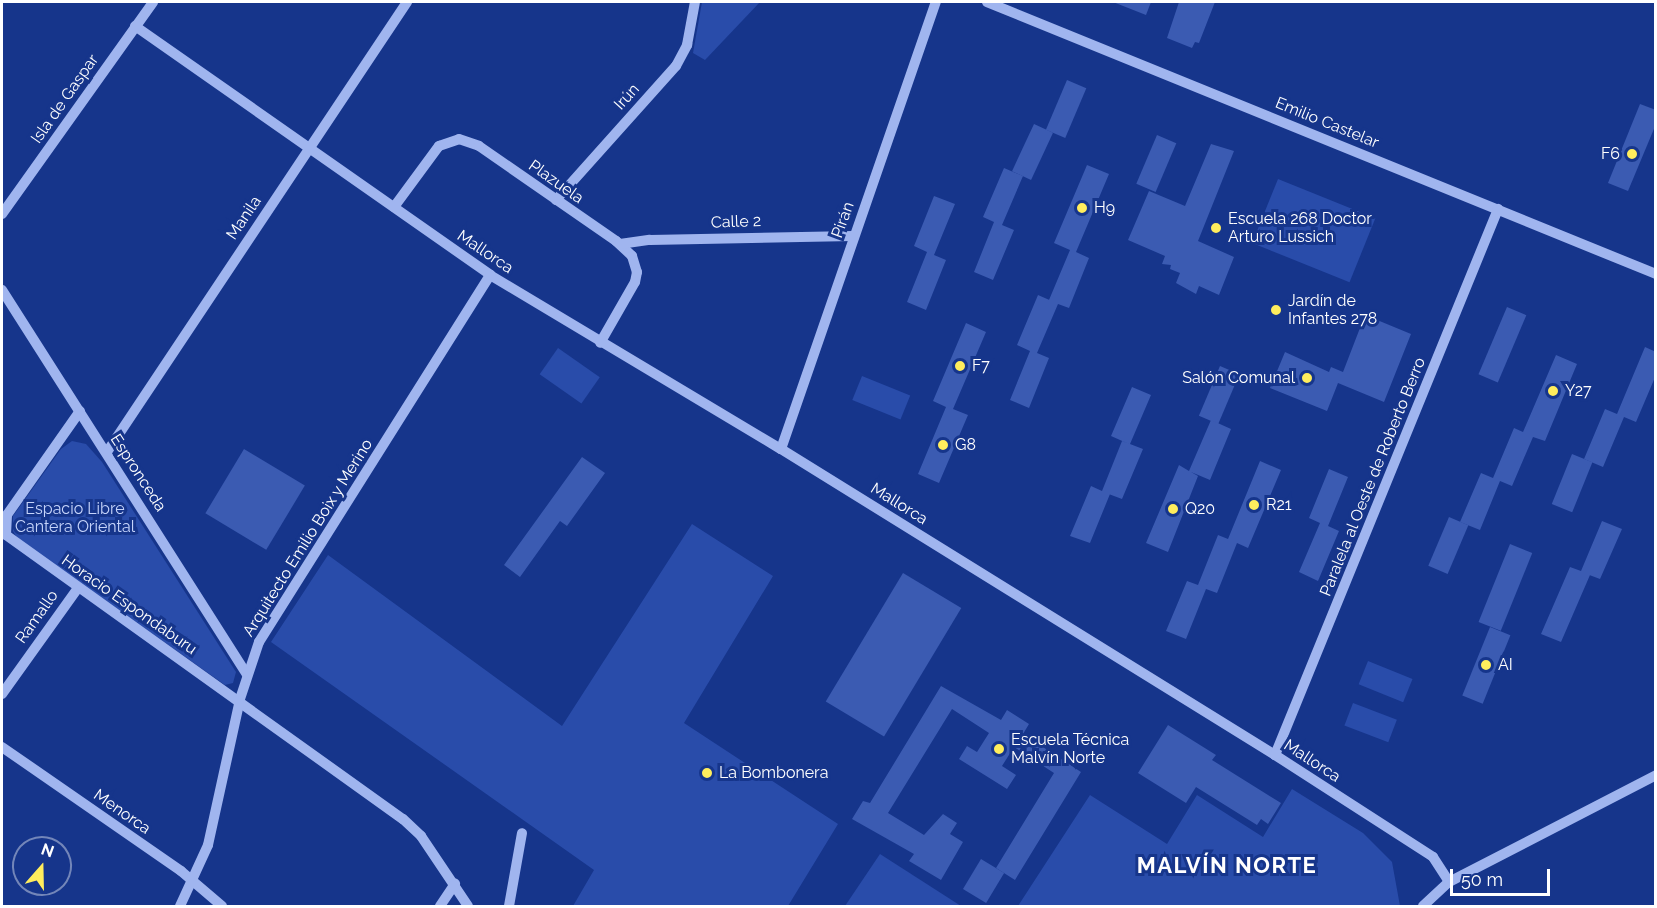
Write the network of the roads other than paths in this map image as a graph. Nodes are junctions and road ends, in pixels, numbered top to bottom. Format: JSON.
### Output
{"nodes":[{"id":1,"x":153,"y":2,"type":"edge"},
{"id":2,"x":407,"y":2,"type":"edge"},
{"id":3,"x":695,"y":2,"type":"edge"},
{"id":4,"x":936,"y":2,"type":"edge"},
{"id":5,"x":987,"y":2,"type":"edge"},
{"id":6,"x":135,"y":26,"type":"junction"},
{"id":7,"x":309,"y":148,"type":"junction"},
{"id":8,"x":556,"y":200,"type":"junction"},
{"id":9,"x":394,"y":207,"type":"junction"},
{"id":10,"x":1498,"y":209,"type":"junction"},
{"id":11,"x":2,"y":214,"type":"edge"},
{"id":12,"x":853,"y":236,"type":"junction"},
{"id":13,"x":620,"y":244,"type":"junction"},
{"id":14,"x":1656,"y":274,"type":"edge"},
{"id":15,"x":490,"y":275,"type":"junction"},
{"id":16,"x":2,"y":290,"type":"edge"},
{"id":17,"x":600,"y":344,"type":"junction"},
{"id":18,"x":80,"y":411,"type":"junction"},
{"id":19,"x":781,"y":449,"type":"junction"},
{"id":20,"x":107,"y":452,"type":"junction"},
{"id":21,"x":78,"y":588,"type":"junction"},
{"id":22,"x":247,"y":674,"type":"junction"},
{"id":23,"x":2,"y":694,"type":"edge"},
{"id":24,"x":240,"y":699,"type":"junction"},
{"id":25,"x":2,"y":747,"type":"edge"},
{"id":26,"x":1275,"y":755,"type":"junction"},
{"id":27,"x":1656,"y":775,"type":"edge"},
{"id":28,"x":522,"y":833,"type":"dead end"},
{"id":29,"x":1449,"y":882,"type":"junction"},
{"id":30,"x":193,"y":883,"type":"junction"},
{"id":31,"x":455,"y":884,"type":"junction"},
{"id":32,"x":180,"y":906,"type":"edge"},
{"id":33,"x":222,"y":906,"type":"edge"},
{"id":34,"x":440,"y":906,"type":"edge"},
{"id":35,"x":468,"y":906,"type":"edge"},
{"id":36,"x":509,"y":906,"type":"edge"},
{"id":37,"x":1423,"y":906,"type":"edge"}],
"edges":[{"from":1,"to":6,"type":"street","name":"Isla de Gaspar"},
{"from":2,"to":7,"type":"street","name":"Manila"},
{"from":3,"to":8,"type":"street","name":"Irún"},
{"from":4,"to":12,"type":"street","name":"Pirán"},
{"from":5,"to":10,"type":"street","name":"Emilio Castelar"},
{"from":6,"to":7,"type":"street","name":"Mallorca"},
{"from":6,"to":11,"type":"street","name":"Isla de Gaspar"},
{"from":7,"to":9,"type":"street","name":"Mallorca"},
{"from":7,"to":20,"type":"street","name":"Manila"},
{"from":8,"to":9,"type":"street","name":"Plazuela"},
{"from":8,"to":13,"type":"street","name":"Plazuela"},
{"from":9,"to":15,"type":"street","name":"Mallorca"},
{"from":10,"to":14,"type":"street","name":"Emilio Castelar"},
{"from":10,"to":26,"type":"street","name":"Paralela al Oeste de Roberto Berro"},
{"from":12,"to":13,"type":"street","name":"Calle 2"},
{"from":12,"to":19,"type":"street","name":"Pirán"},
{"from":13,"to":17,"type":"street","name":"Plazuela"},
{"from":15,"to":17,"type":"street","name":"Mallorca"},
{"from":15,"to":22,"type":"street","name":"Arquitecto Emilio Boix y Merino"},
{"from":16,"to":18,"type":"street","name":"Espronceda"},
{"from":17,"to":19,"type":"street","name":"Mallorca"},
{"from":18,"to":20,"type":"street","name":"Espronceda"},
{"from":18,"to":21,"type":"street","name":"Horacio Espondaburu"},
{"from":19,"to":26,"type":"street","name":"Mallorca"},
{"from":20,"to":22,"type":"street","name":"Espronceda"},
{"from":21,"to":23,"type":"street","name":"Ramallo"},
{"from":21,"to":24,"type":"street","name":"Horacio Espondaburu"},
{"from":22,"to":24,"type":"street","name":"Arquitecto Emilio Boix y Merino"},
{"from":24,"to":30,"type":"street","name":"Arquitecto Emilio Boix y Merino"},
{"from":24,"to":31,"type":"street"},
{"from":25,"to":30,"type":"street","name":"Menorca"},
{"from":26,"to":29,"type":"street","name":"Mallorca"},
{"from":27,"to":29,"type":"street"},
{"from":28,"to":36,"type":"street"},
{"from":29,"to":37,"type":"street"},
{"from":30,"to":32,"type":"street","name":"Arquitecto Emilio Boix y Merino"},
{"from":30,"to":33,"type":"street","name":"Menorca"},
{"from":31,"to":34,"type":"street"},
{"from":31,"to":35,"type":"street"}]}
